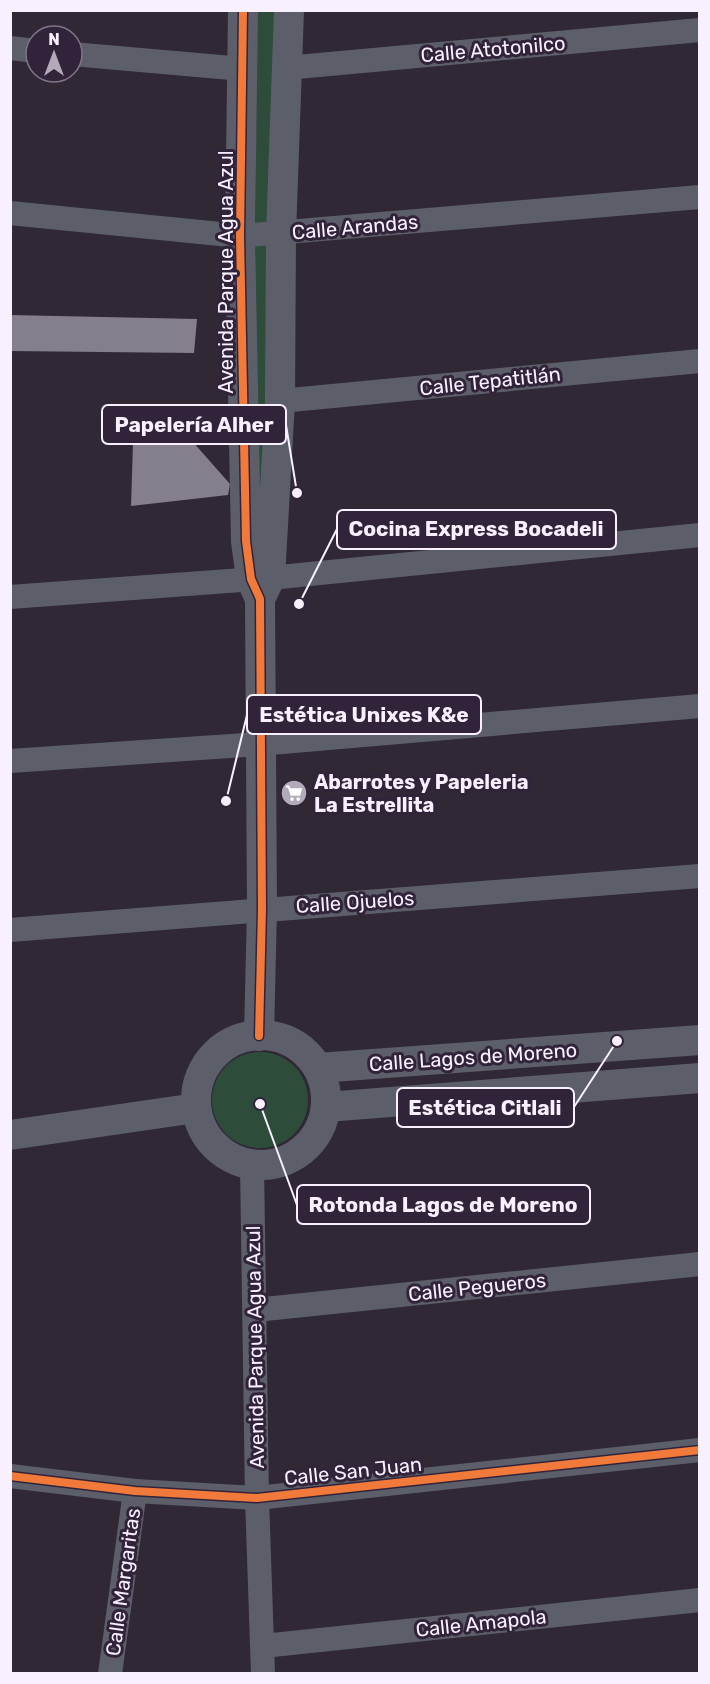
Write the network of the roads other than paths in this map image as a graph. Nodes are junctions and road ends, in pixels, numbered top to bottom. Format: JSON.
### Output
{"nodes":[{"id":1,"x":243,"y":10,"type":"edge"},
{"id":2,"x":289,"y":10,"type":"edge"},
{"id":3,"x":699,"y":30,"type":"edge"},
{"id":4,"x":84,"y":55,"type":"edge"},
{"id":5,"x":286,"y":68,"type":"junction"},
{"id":6,"x":243,"y":69,"type":"junction"},
{"id":7,"x":284,"y":131,"type":"junction"},
{"id":8,"x":242,"y":132,"type":"junction"},
{"id":9,"x":699,"y":197,"type":"edge"},
{"id":10,"x":10,"y":213,"type":"edge"},
{"id":11,"x":281,"y":234,"type":"junction"},
{"id":12,"x":240,"y":236,"type":"junction"},
{"id":13,"x":699,"y":361,"type":"edge"},
{"id":14,"x":280,"y":401,"type":"junction"},
{"id":15,"x":699,"y":535,"type":"edge"},
{"id":16,"x":260,"y":585,"type":"junction"},
{"id":17,"x":10,"y":597,"type":"edge"},
{"id":18,"x":699,"y":706,"type":"edge"},
{"id":19,"x":259,"y":744,"type":"junction"},
{"id":20,"x":10,"y":761,"type":"edge"},
{"id":21,"x":699,"y":876,"type":"edge"},
{"id":22,"x":262,"y":909,"type":"junction"},
{"id":23,"x":10,"y":930,"type":"edge"},
{"id":24,"x":259,"y":1036,"type":"junction"},
{"id":25,"x":699,"y":1040,"type":"edge"},
{"id":26,"x":318,"y":1068,"type":"junction"},
{"id":27,"x":699,"y":1078,"type":"edge"},
{"id":28,"x":326,"y":1107,"type":"junction"},
{"id":29,"x":196,"y":1108,"type":"junction"},
{"id":30,"x":10,"y":1135,"type":"edge"},
{"id":31,"x":252,"y":1165,"type":"junction"},
{"id":32,"x":699,"y":1264,"type":"edge"},
{"id":33,"x":255,"y":1310,"type":"junction"},
{"id":34,"x":699,"y":1450,"type":"edge"},
{"id":35,"x":10,"y":1476,"type":"edge"},
{"id":36,"x":135,"y":1491,"type":"junction"},
{"id":37,"x":256,"y":1498,"type":"junction"},
{"id":38,"x":699,"y":1600,"type":"edge"},
{"id":39,"x":263,"y":1646,"type":"junction"},
{"id":40,"x":110,"y":1674,"type":"edge"},
{"id":41,"x":263,"y":1674,"type":"edge"}],
"edges":[{"from":1,"to":6,"type":"street","name":"Avenida Parque Agua Azul"},
{"from":2,"to":5,"type":"street","name":"Avenida Parque Agua Azul"},
{"from":3,"to":5,"type":"street","name":"Calle Atotonilco"},
{"from":4,"to":6,"type":"street"},
{"from":5,"to":7,"type":"street","name":"Avenida Parque Agua Azul"},
{"from":6,"to":8,"type":"street","name":"Avenida Parque Agua Azul"},
{"from":7,"to":8,"type":"street"},
{"from":7,"to":11,"type":"street","name":"Avenida Parque Agua Azul"},
{"from":8,"to":12,"type":"street","name":"Avenida Parque Agua Azul"},
{"from":9,"to":11,"type":"street","name":"Calle Arandas"},
{"from":10,"to":12,"type":"street","name":"Calle Arandas"},
{"from":11,"to":12,"type":"street","name":"Calle Arandas"},
{"from":11,"to":14,"type":"street","name":"Avenida Parque Agua Azul"},
{"from":12,"to":16,"type":"street","name":"Avenida Parque Agua Azul"},
{"from":13,"to":14,"type":"street","name":"Calle Tepatitlán"},
{"from":14,"to":16,"type":"street","name":"Avenida Parque Agua Azul"},
{"from":15,"to":16,"type":"street"},
{"from":16,"to":17,"type":"street"},
{"from":16,"to":19,"type":"street","name":"Avenida Parque Agua Azul"},
{"from":18,"to":19,"type":"street"},
{"from":19,"to":20,"type":"street"},
{"from":19,"to":22,"type":"street","name":"Avenida Parque Agua Azul"},
{"from":21,"to":22,"type":"street","name":"Calle Ojuelos"},
{"from":22,"to":23,"type":"street","name":"Calle Ojuelos"},
{"from":22,"to":24,"type":"street","name":"Avenida Parque Agua Azul"},
{"from":24,"to":26,"type":"street"},
{"from":24,"to":29,"type":"street"},
{"from":25,"to":26,"type":"street","name":"Calle Lagos de Moreno"},
{"from":26,"to":28,"type":"street"},
{"from":27,"to":28,"type":"street","name":"Calle Lagos de Moreno"},
{"from":28,"to":31,"type":"street"},
{"from":29,"to":30,"type":"street"},
{"from":29,"to":31,"type":"street"},
{"from":31,"to":33,"type":"street","name":"Avenida Parque Agua Azul"},
{"from":32,"to":33,"type":"street","name":"Calle Pegueros"},
{"from":33,"to":37,"type":"street","name":"Avenida Parque Agua Azul"},
{"from":34,"to":37,"type":"street","name":"Calle San Juan"},
{"from":35,"to":36,"type":"street","name":"Calle San Juan"},
{"from":36,"to":37,"type":"street","name":"Calle San Juan"},
{"from":36,"to":40,"type":"street","name":"Calle Margaritas"},
{"from":37,"to":39,"type":"street","name":"Avenida Parque Agua Azul"},
{"from":38,"to":39,"type":"street","name":"Calle Amapola"},
{"from":39,"to":41,"type":"street","name":"Avenida Parque Agua Azul"}]}
